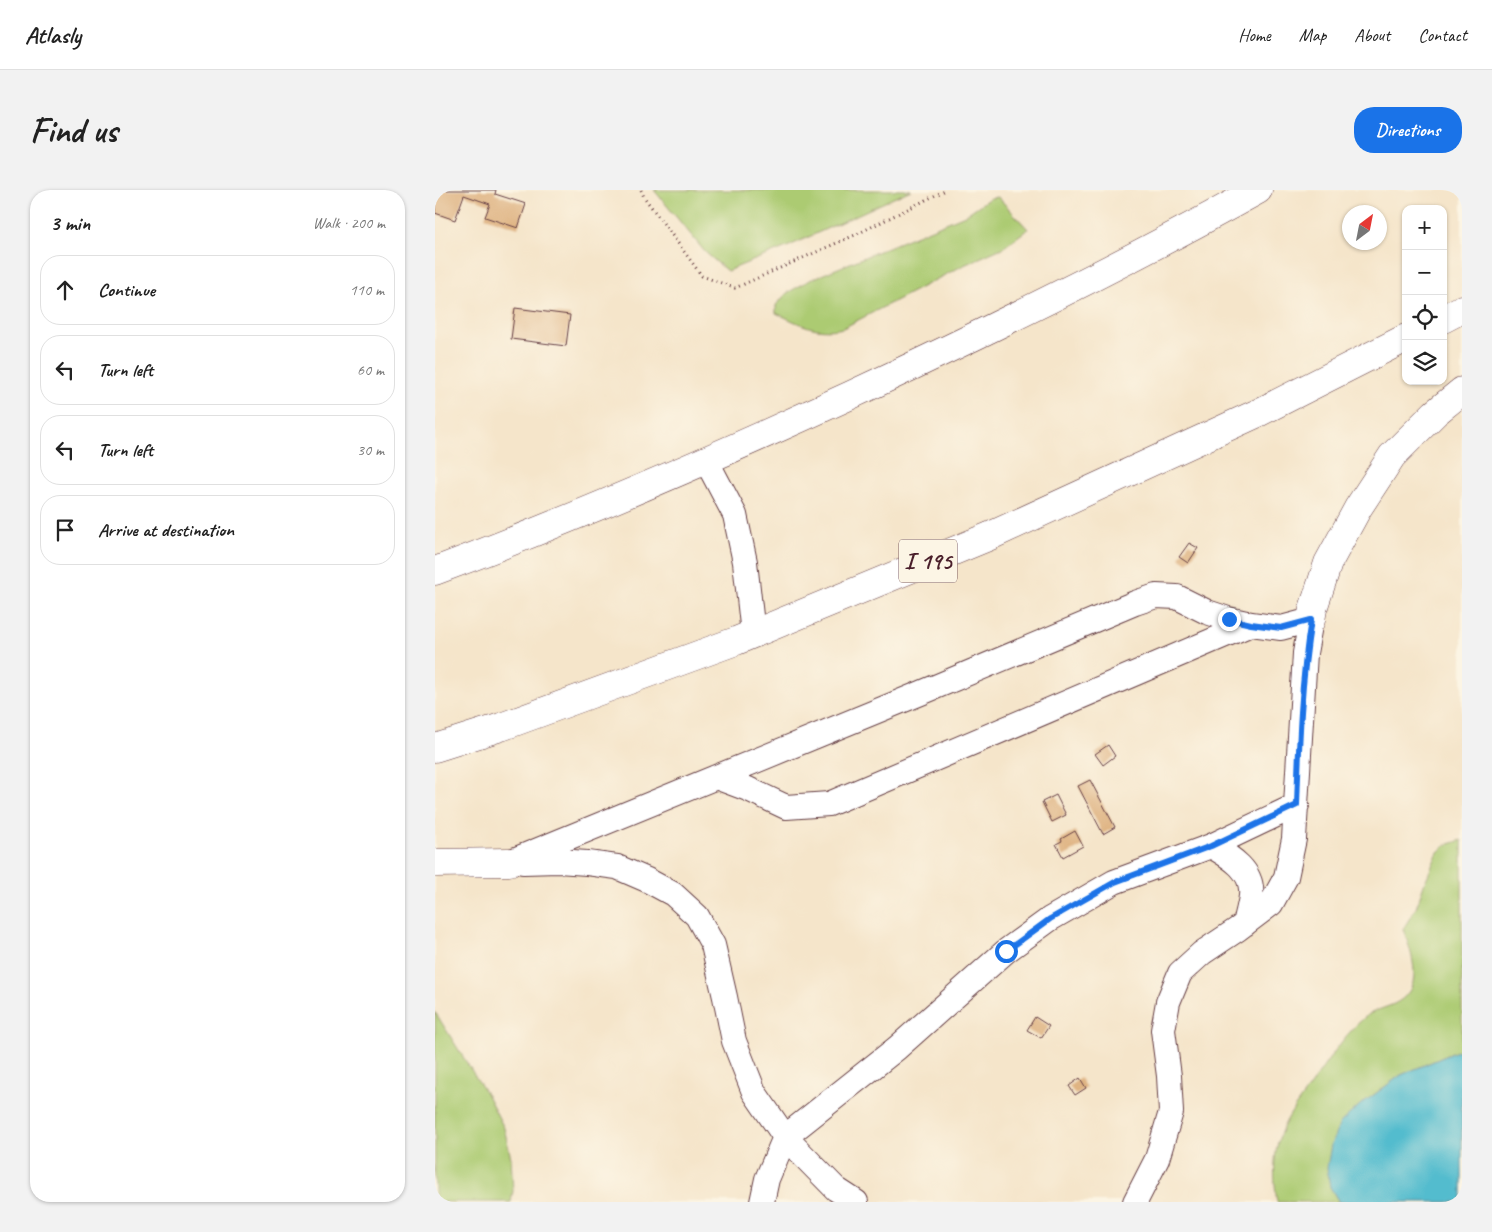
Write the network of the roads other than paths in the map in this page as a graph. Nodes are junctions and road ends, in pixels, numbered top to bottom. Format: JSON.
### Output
{"nodes":[{"id":1,"x":1258,"y":190,"type":"edge"},
{"id":2,"x":1462,"y":309,"type":"edge"},
{"id":3,"x":1447,"y":317,"type":"edge"},
{"id":4,"x":1402,"y":340,"type":"edge"},
{"id":5,"x":1462,"y":391,"type":"edge"},
{"id":6,"x":707,"y":460,"type":"junction"},
{"id":7,"x":435,"y":571,"type":"edge"},
{"id":8,"x":1311,"y":620,"type":"junction"},
{"id":9,"x":1251,"y":624,"type":"junction"},
{"id":10,"x":753,"y":634,"type":"junction"},
{"id":11,"x":435,"y":748,"type":"edge"},
{"id":12,"x":716,"y":777,"type":"junction"},
{"id":13,"x":1297,"y":805,"type":"junction"},
{"id":14,"x":1211,"y":846,"type":"junction"},
{"id":15,"x":509,"y":862,"type":"junction"},
{"id":16,"x":435,"y":863,"type":"edge"},
{"id":17,"x":1245,"y":924,"type":"junction"},
{"id":18,"x":785,"y":1137,"type":"junction"},
{"id":19,"x":762,"y":1202,"type":"edge"},
{"id":20,"x":856,"y":1202,"type":"edge"},
{"id":21,"x":1135,"y":1202,"type":"edge"}],
"edges":[{"from":1,"to":6,"type":"highway"},
{"from":2,"to":3,"type":"highway"},
{"from":4,"to":10,"type":"highway","number":"I 195"},
{"from":5,"to":8,"type":"highway"},
{"from":6,"to":7,"type":"highway"},
{"from":6,"to":10,"type":"lane"},
{"from":8,"to":9,"type":"lane"},
{"from":8,"to":13,"type":"lane"},
{"from":9,"to":12,"type":"lane"},
{"from":9,"to":12,"type":"lane"},
{"from":10,"to":11,"type":"highway","number":"I 195"},
{"from":12,"to":15,"type":"lane"},
{"from":13,"to":14,"type":"lane"},
{"from":13,"to":17,"type":"lane"},
{"from":14,"to":17,"type":"lane"},
{"from":14,"to":18,"type":"lane"},
{"from":15,"to":16,"type":"highway"},
{"from":15,"to":18,"type":"lane"},
{"from":17,"to":21,"type":"lane"},
{"from":18,"to":19,"type":"lane"},
{"from":18,"to":20,"type":"lane"}]}
